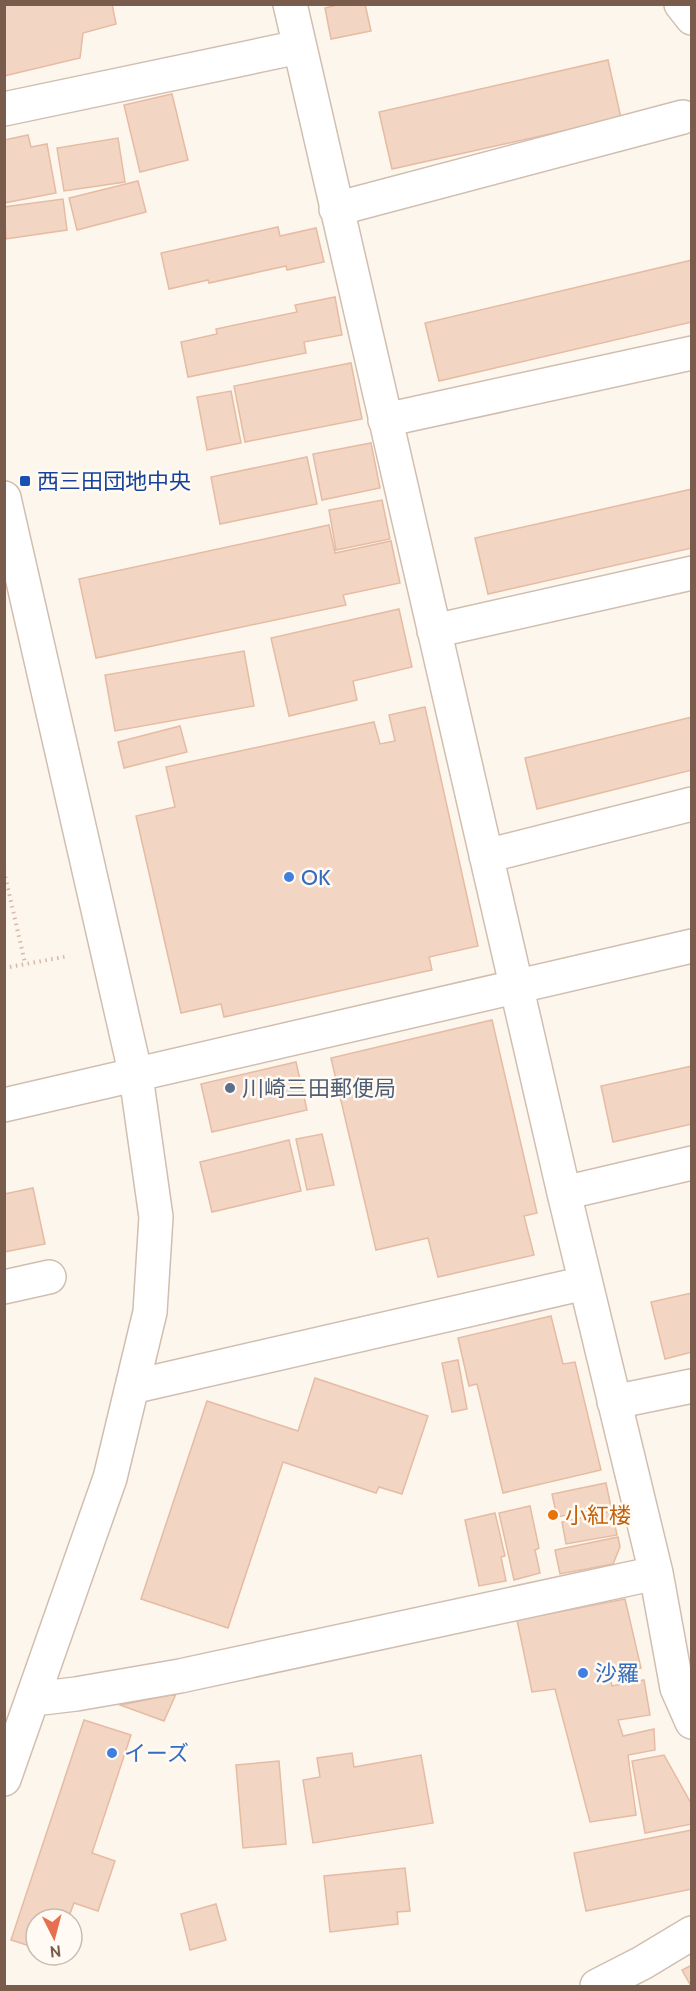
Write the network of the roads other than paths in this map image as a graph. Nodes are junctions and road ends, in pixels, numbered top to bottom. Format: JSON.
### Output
{"nodes":[{"id":1,"x":290,"y":4,"type":"edge"},
{"id":2,"x":681,"y":4,"type":"edge"},
{"id":3,"x":692,"y":18,"type":"edge"},
{"id":4,"x":299,"y":47,"type":"junction"},
{"id":5,"x":4,"y":109,"type":"edge"},
{"id":6,"x":683,"y":117,"type":"dead end"},
{"id":7,"x":336,"y":209,"type":"junction"},
{"id":8,"x":692,"y":353,"type":"edge"},
{"id":9,"x":385,"y":420,"type":"junction"},
{"id":10,"x":4,"y":498,"type":"edge"},
{"id":11,"x":692,"y":573,"type":"edge"},
{"id":12,"x":434,"y":631,"type":"junction"},
{"id":13,"x":692,"y":804,"type":"edge"},
{"id":14,"x":486,"y":856,"type":"junction"},
{"id":15,"x":692,"y":946,"type":"edge"},
{"id":16,"x":516,"y":986,"type":"junction"},
{"id":17,"x":136,"y":1076,"type":"junction"},
{"id":18,"x":4,"y":1105,"type":"edge"},
{"id":19,"x":692,"y":1163,"type":"edge"},
{"id":20,"x":564,"y":1193,"type":"junction"},
{"id":21,"x":50,"y":1277,"type":"dead end"},
{"id":22,"x":585,"y":1283,"type":"junction"},
{"id":23,"x":4,"y":1287,"type":"edge"},
{"id":24,"x":692,"y":1386,"type":"edge"},
{"id":25,"x":132,"y":1387,"type":"junction"},
{"id":26,"x":614,"y":1402,"type":"junction"},
{"id":27,"x":656,"y":1573,"type":"junction"},
{"id":28,"x":678,"y":1618,"type":"edge"},
{"id":29,"x":34,"y":1699,"type":"junction"},
{"id":30,"x":692,"y":1722,"type":"edge"},
{"id":31,"x":4,"y":1779,"type":"edge"},
{"id":32,"x":692,"y":1933,"type":"edge"},
{"id":33,"x":597,"y":1986,"type":"edge"}],
"edges":[{"from":1,"to":4,"type":"street"},
{"from":2,"to":3,"type":"street"},
{"from":4,"to":5,"type":"street"},
{"from":4,"to":7,"type":"street"},
{"from":6,"to":7,"type":"street"},
{"from":7,"to":9,"type":"street"},
{"from":8,"to":9,"type":"street"},
{"from":9,"to":12,"type":"street"},
{"from":10,"to":17,"type":"street"},
{"from":11,"to":12,"type":"street"},
{"from":12,"to":14,"type":"street"},
{"from":13,"to":14,"type":"street"},
{"from":14,"to":16,"type":"street"},
{"from":15,"to":16,"type":"street"},
{"from":16,"to":17,"type":"street"},
{"from":16,"to":20,"type":"street"},
{"from":17,"to":18,"type":"street"},
{"from":17,"to":25,"type":"street"},
{"from":19,"to":20,"type":"street"},
{"from":20,"to":22,"type":"street"},
{"from":21,"to":23,"type":"street"},
{"from":22,"to":25,"type":"street"},
{"from":22,"to":26,"type":"street"},
{"from":24,"to":26,"type":"street"},
{"from":25,"to":29,"type":"street"},
{"from":26,"to":27,"type":"street"},
{"from":27,"to":28,"type":"street"},
{"from":27,"to":29,"type":"street"},
{"from":28,"to":30,"type":"street"},
{"from":29,"to":31,"type":"street"},
{"from":32,"to":33,"type":"street"}]}
